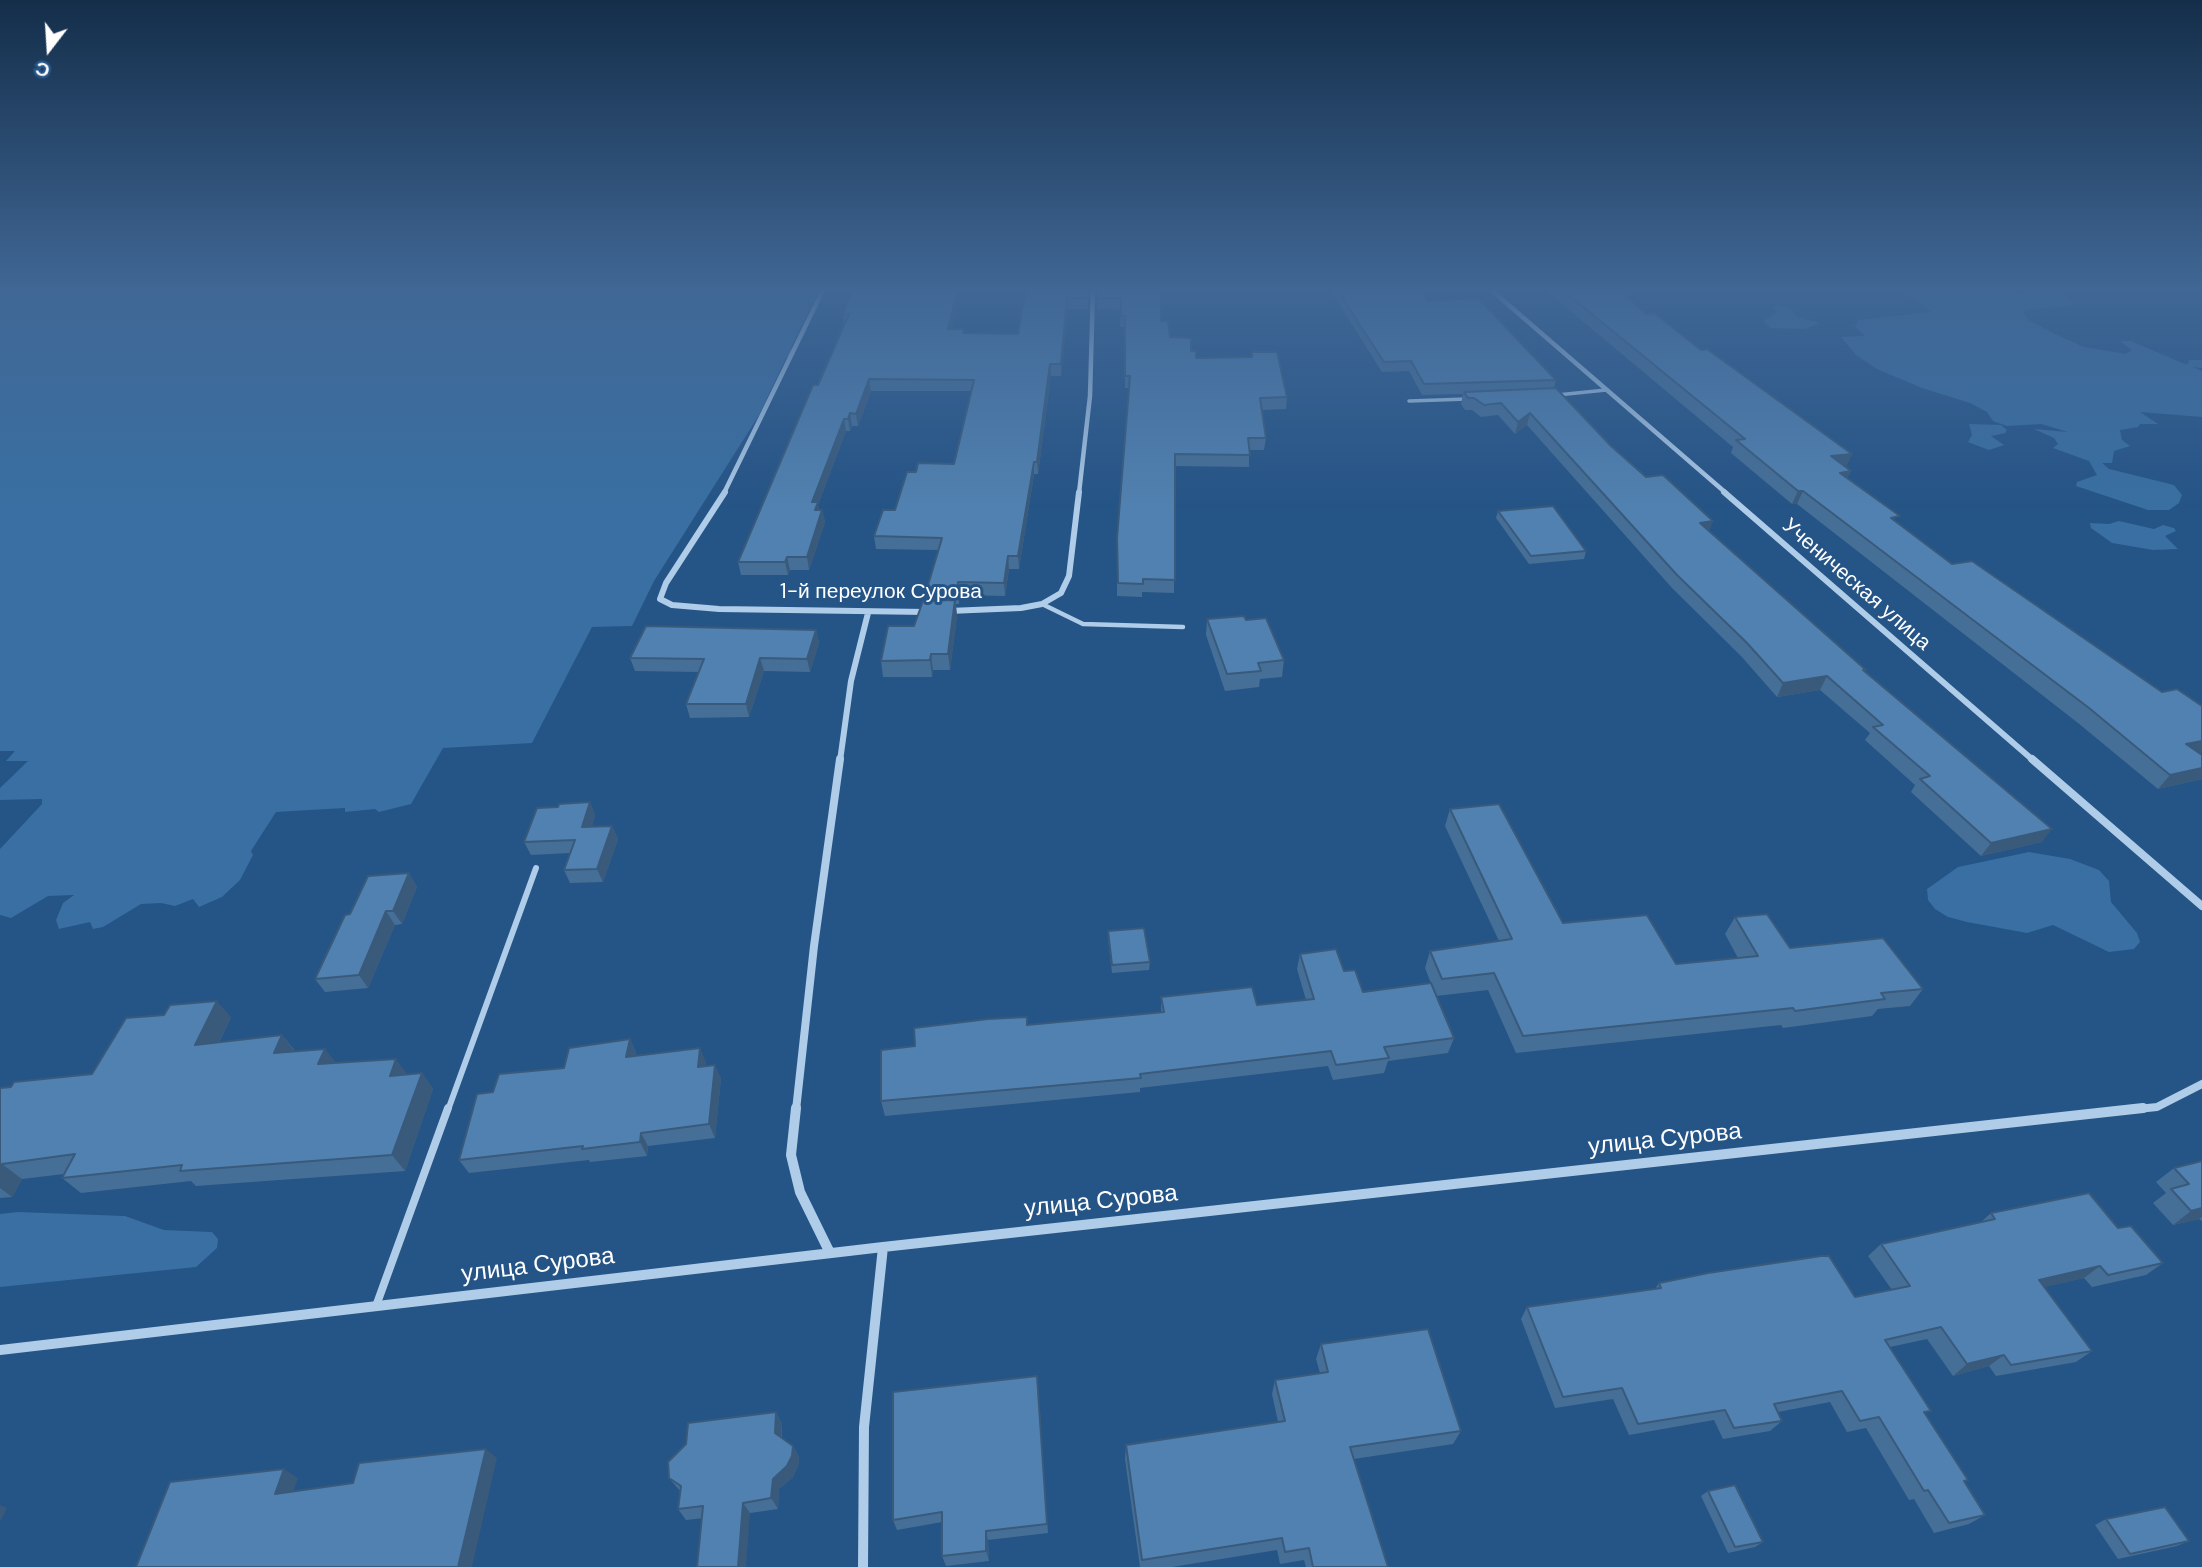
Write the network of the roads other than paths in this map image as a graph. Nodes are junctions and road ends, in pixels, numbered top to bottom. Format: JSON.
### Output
{"nodes":[{"id":1,"x":789,"y":361,"type":"edge"},
{"id":2,"x":1091,"y":361,"type":"edge"},
{"id":3,"x":1573,"y":361,"type":"edge"},
{"id":4,"x":1606,"y":390,"type":"junction"},
{"id":5,"x":1553,"y":395,"type":"edge"},
{"id":6,"x":1474,"y":399,"type":"edge"},
{"id":7,"x":1409,"y":401,"type":"dead end"},
{"id":8,"x":1042,"y":604,"type":"junction"},
{"id":9,"x":943,"y":611,"type":"edge"},
{"id":10,"x":931,"y":612,"type":"edge"},
{"id":11,"x":868,"y":613,"type":"junction"},
{"id":12,"x":1183,"y":627,"type":"dead end"},
{"id":13,"x":536,"y":868,"type":"dead end"},
{"id":14,"x":2202,"y":906,"type":"edge"},
{"id":15,"x":2202,"y":1084,"type":"edge"},
{"id":16,"x":883,"y":1247,"type":"junction"},
{"id":17,"x":830,"y":1253,"type":"junction"},
{"id":18,"x":376,"y":1306,"type":"junction"},
{"id":19,"x":0,"y":1350,"type":"edge"},
{"id":20,"x":863,"y":1567,"type":"edge"}],
"edges":[{"from":1,"to":11,"type":"street","name":"1-й переулок Сурова"},
{"from":2,"to":8,"type":"street"},
{"from":3,"to":4,"type":"street","name":"Ученическая улица"},
{"from":4,"to":5,"type":"lane"},
{"from":4,"to":14,"type":"street","name":"Ученическая улица"},
{"from":6,"to":7,"type":"lane"},
{"from":8,"to":9,"type":"street","name":"1-й переулок Сурова"},
{"from":8,"to":12,"type":"lane"},
{"from":10,"to":11,"type":"street","name":"1-й переулок Сурова"},
{"from":11,"to":17,"type":"street"},
{"from":13,"to":18,"type":"lane"},
{"from":15,"to":16,"type":"street","name":"улица Сурова"},
{"from":16,"to":17,"type":"street","name":"улица Сурова"},
{"from":16,"to":20,"type":"street"},
{"from":17,"to":18,"type":"street","name":"улица Сурова"},
{"from":18,"to":19,"type":"street","name":"улица Сурова"}]}
